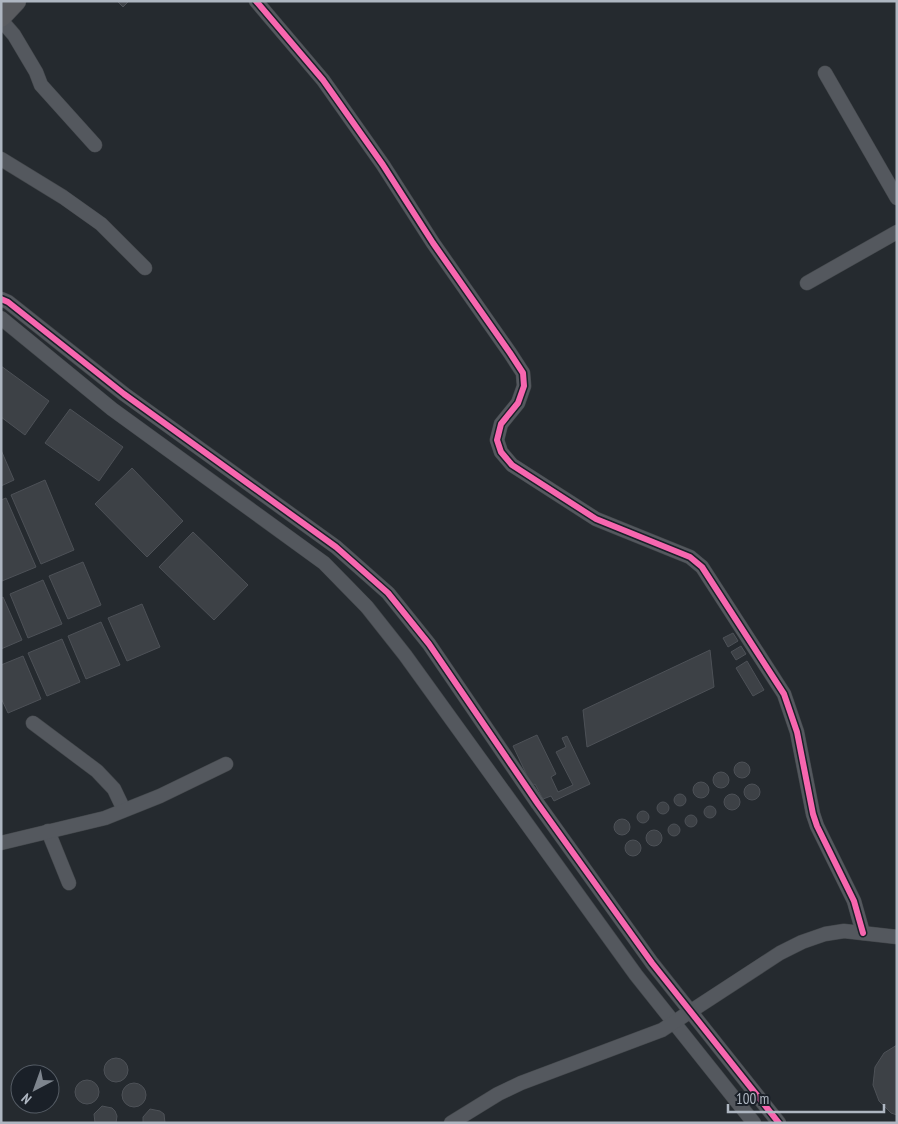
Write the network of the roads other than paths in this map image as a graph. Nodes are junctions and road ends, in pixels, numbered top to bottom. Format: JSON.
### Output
{"nodes":[{"id":1,"x":16,"y":1,"type":"edge"},
{"id":2,"x":256,"y":1,"type":"edge"},
{"id":3,"x":1,"y":19,"type":"edge"},
{"id":4,"x":825,"y":73,"type":"dead end"},
{"id":5,"x":95,"y":145,"type":"dead end"},
{"id":6,"x":1,"y":159,"type":"edge"},
{"id":7,"x":897,"y":198,"type":"edge"},
{"id":8,"x":897,"y":232,"type":"edge"},
{"id":9,"x":145,"y":268,"type":"dead end"},
{"id":10,"x":808,"y":283,"type":"dead end"},
{"id":11,"x":1,"y":299,"type":"edge"},
{"id":12,"x":1,"y":318,"type":"edge"},
{"id":13,"x":33,"y":723,"type":"dead end"},
{"id":14,"x":226,"y":764,"type":"dead end"},
{"id":15,"x":124,"y":810,"type":"junction"},
{"id":16,"x":48,"y":831,"type":"junction"},
{"id":17,"x":1,"y":843,"type":"edge"},
{"id":18,"x":69,"y":883,"type":"dead end"},
{"id":19,"x":863,"y":933,"type":"junction"},
{"id":20,"x":897,"y":936,"type":"edge"},
{"id":21,"x":690,"y":1013,"type":"junction"},
{"id":22,"x":674,"y":1023,"type":"junction"},
{"id":23,"x":451,"y":1123,"type":"edge"},
{"id":24,"x":754,"y":1123,"type":"edge"},
{"id":25,"x":779,"y":1123,"type":"edge"}],
"edges":[{"from":1,"to":3,"type":"highway"},
{"from":2,"to":19,"type":"street"},
{"from":3,"to":5,"type":"street"},
{"from":4,"to":7,"type":"street"},
{"from":6,"to":9,"type":"street"},
{"from":8,"to":10,"type":"street"},
{"from":11,"to":21,"type":"street"},
{"from":12,"to":22,"type":"street"},
{"from":13,"to":15,"type":"street"},
{"from":14,"to":15,"type":"street"},
{"from":15,"to":16,"type":"street"},
{"from":16,"to":17,"type":"street"},
{"from":16,"to":18,"type":"street"},
{"from":19,"to":20,"type":"street"},
{"from":19,"to":21,"type":"street"},
{"from":21,"to":22,"type":"street"},
{"from":21,"to":25,"type":"street"},
{"from":22,"to":23,"type":"street"},
{"from":22,"to":24,"type":"street"}]}
